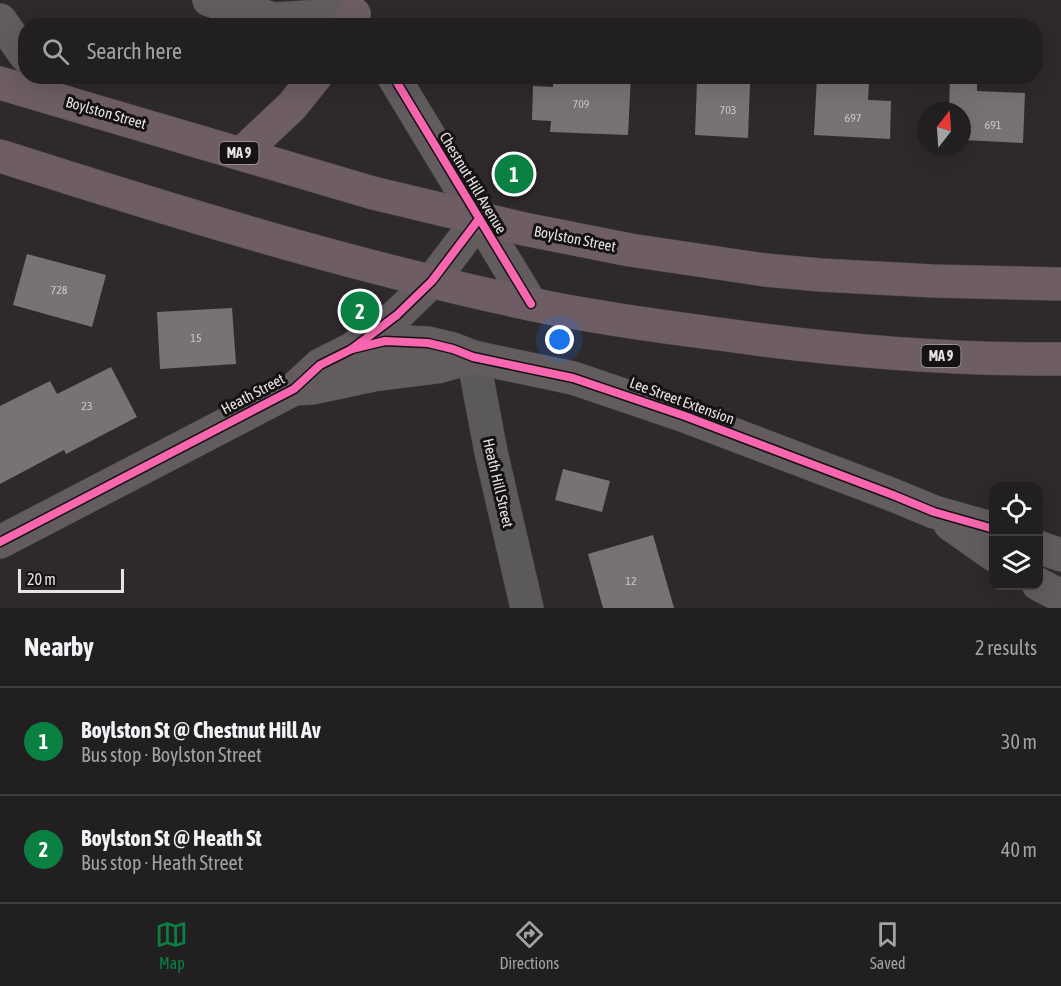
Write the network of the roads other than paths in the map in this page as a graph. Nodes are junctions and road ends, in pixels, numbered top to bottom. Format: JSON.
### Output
{"nodes":[{"id":1,"x":210,"y":0,"type":"edge"},
{"id":2,"x":352,"y":16,"type":"edge"},
{"id":3,"x":271,"y":18,"type":"edge"},
{"id":4,"x":300,"y":18,"type":"edge"},
{"id":5,"x":0,"y":20,"type":"edge"},
{"id":6,"x":18,"y":45,"type":"edge"},
{"id":7,"x":0,"y":82,"type":"edge"},
{"id":8,"x":18,"y":84,"type":"edge"},
{"id":9,"x":19,"y":84,"type":"edge"},
{"id":10,"x":310,"y":84,"type":"edge"},
{"id":11,"x":398,"y":84,"type":"edge"},
{"id":12,"x":47,"y":87,"type":"edge"},
{"id":13,"x":242,"y":153,"type":"junction"},
{"id":14,"x":0,"y":156,"type":"edge"},
{"id":15,"x":479,"y":219,"type":"junction"},
{"id":16,"x":432,"y":281,"type":"junction"},
{"id":17,"x":1061,"y":284,"type":"edge"},
{"id":18,"x":531,"y":304,"type":"junction"},
{"id":19,"x":352,"y":349,"type":"junction"},
{"id":20,"x":473,"y":357,"type":"junction"},
{"id":21,"x":1061,"y":359,"type":"edge"},
{"id":22,"x":294,"y":389,"type":"junction"},
{"id":23,"x":934,"y":513,"type":"junction"},
{"id":24,"x":989,"y":528,"type":"edge"},
{"id":25,"x":0,"y":542,"type":"edge"},
{"id":26,"x":1043,"y":549,"type":"edge"},
{"id":27,"x":989,"y":552,"type":"edge"},
{"id":28,"x":1061,"y":555,"type":"edge"},
{"id":29,"x":1043,"y":587,"type":"edge"},
{"id":30,"x":1061,"y":596,"type":"edge"},
{"id":31,"x":527,"y":608,"type":"edge"}],
"edges":[{"from":1,"to":3,"type":"street"},
{"from":2,"to":4,"type":"street"},
{"from":5,"to":6,"type":"street"},
{"from":7,"to":8,"type":"highway","name":"Boylston Street","number":"MA 9"},
{"from":9,"to":12,"type":"highway","name":"Boylston Street","number":"MA 9"},
{"from":10,"to":13,"type":"highway"},
{"from":11,"to":15,"type":"street","name":"Chestnut Hill Avenue"},
{"from":12,"to":13,"type":"highway","name":"Boylston Street","number":"MA 9"},
{"from":13,"to":15,"type":"highway","name":"Boylston Street","number":"MA 9"},
{"from":14,"to":16,"type":"highway","number":"MA 9"},
{"from":15,"to":16,"type":"street","name":"Heath Street"},
{"from":15,"to":17,"type":"highway","name":"Boylston Street","number":"MA 9"},
{"from":15,"to":18,"type":"street","name":"Chestnut Hill Avenue"},
{"from":16,"to":18,"type":"highway","number":"MA 9"},
{"from":16,"to":19,"type":"street","name":"Heath Street"},
{"from":18,"to":21,"type":"highway","number":"MA 9"},
{"from":19,"to":20,"type":"street","name":"Lee Street Extension"},
{"from":19,"to":22,"type":"street","name":"Heath Street"},
{"from":20,"to":22,"type":"street","name":"Lee Street Extension"},
{"from":20,"to":23,"type":"street","name":"Lee Street Extension"},
{"from":20,"to":31,"type":"street","name":"Heath Hill Street"},
{"from":22,"to":25,"type":"street","name":"Heath Street"},
{"from":23,"to":24,"type":"street","name":"Lee Street Extension"},
{"from":23,"to":27,"type":"street","name":"Lee Street Extension"},
{"from":26,"to":28,"type":"street"},
{"from":29,"to":30,"type":"street"}]}
